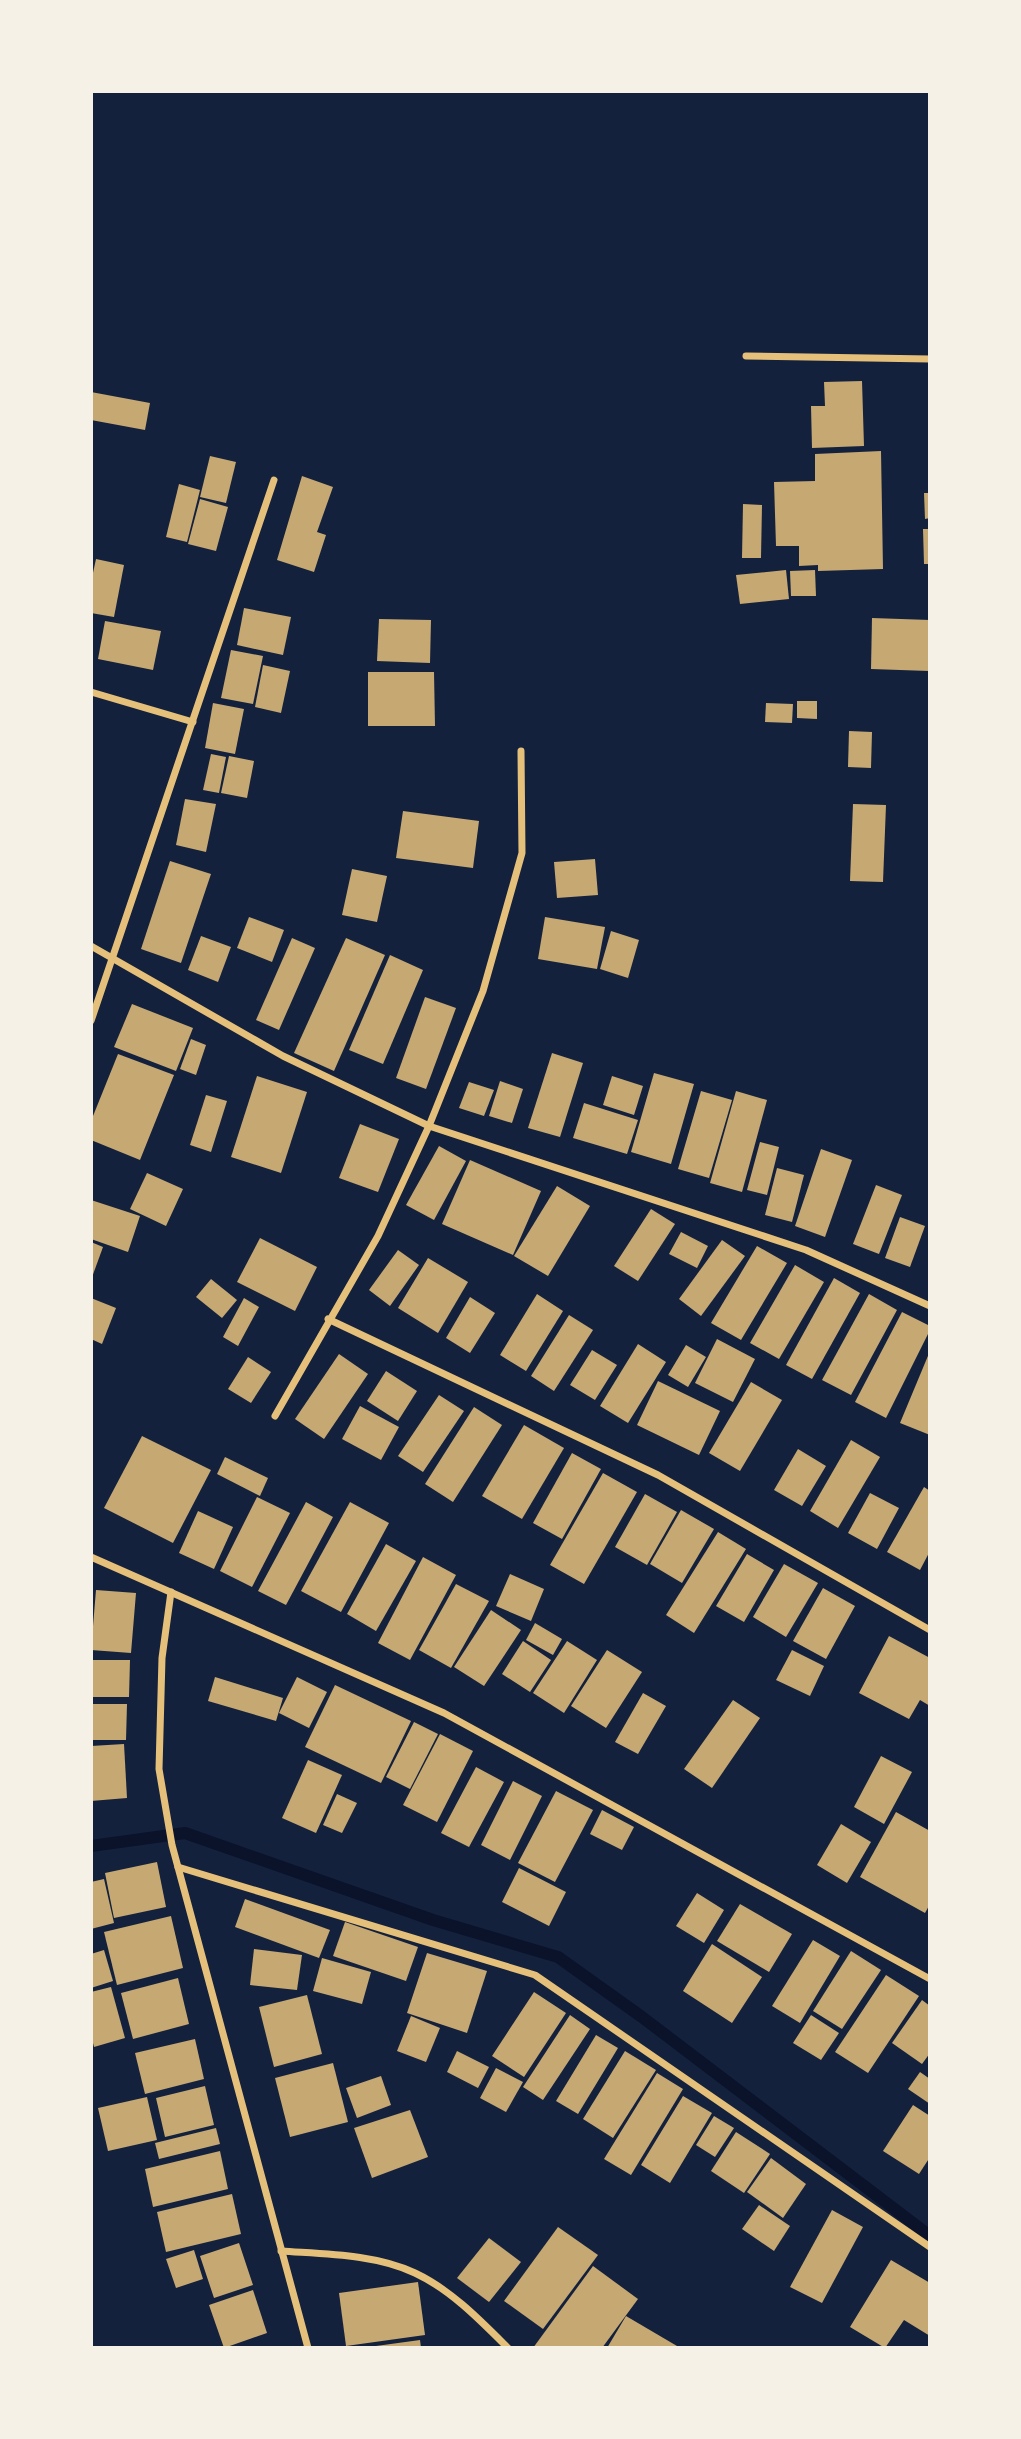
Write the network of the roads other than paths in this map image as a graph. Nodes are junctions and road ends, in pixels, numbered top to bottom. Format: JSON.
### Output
{"nodes":[{"id":1,"x":747,"y":356,"type":"dead end"},
{"id":2,"x":930,"y":359,"type":"edge"},
{"id":3,"x":274,"y":480,"type":"dead end"},
{"id":4,"x":91,"y":692,"type":"edge"},
{"id":5,"x":193,"y":722,"type":"junction"},
{"id":6,"x":521,"y":751,"type":"dead end"},
{"id":7,"x":91,"y":946,"type":"edge"},
{"id":8,"x":112,"y":958,"type":"junction"},
{"id":9,"x":91,"y":1021,"type":"edge"},
{"id":10,"x":429,"y":1126,"type":"junction"},
{"id":11,"x":930,"y":1306,"type":"edge"},
{"id":12,"x":328,"y":1319,"type":"junction"},
{"id":13,"x":275,"y":1416,"type":"dead end"},
{"id":14,"x":91,"y":1557,"type":"edge"},
{"id":15,"x":171,"y":1592,"type":"junction"},
{"id":16,"x":930,"y":1630,"type":"edge"},
{"id":17,"x":178,"y":1867,"type":"junction"},
{"id":18,"x":930,"y":1979,"type":"edge"},
{"id":19,"x":930,"y":2247,"type":"edge"},
{"id":20,"x":281,"y":2251,"type":"junction"},
{"id":21,"x":308,"y":2348,"type":"edge"},
{"id":22,"x":508,"y":2348,"type":"edge"}],
"edges":[{"from":1,"to":2,"type":"street"},
{"from":3,"to":5,"type":"street"},
{"from":4,"to":5,"type":"street"},
{"from":5,"to":8,"type":"street"},
{"from":6,"to":10,"type":"street"},
{"from":7,"to":8,"type":"street"},
{"from":8,"to":9,"type":"street"},
{"from":8,"to":10,"type":"street"},
{"from":10,"to":11,"type":"street"},
{"from":10,"to":12,"type":"street"},
{"from":12,"to":13,"type":"street"},
{"from":12,"to":16,"type":"street"},
{"from":14,"to":15,"type":"street"},
{"from":15,"to":17,"type":"street"},
{"from":15,"to":18,"type":"street"},
{"from":17,"to":19,"type":"street"},
{"from":17,"to":20,"type":"street"},
{"from":20,"to":21,"type":"street"},
{"from":20,"to":22,"type":"street"}]}
